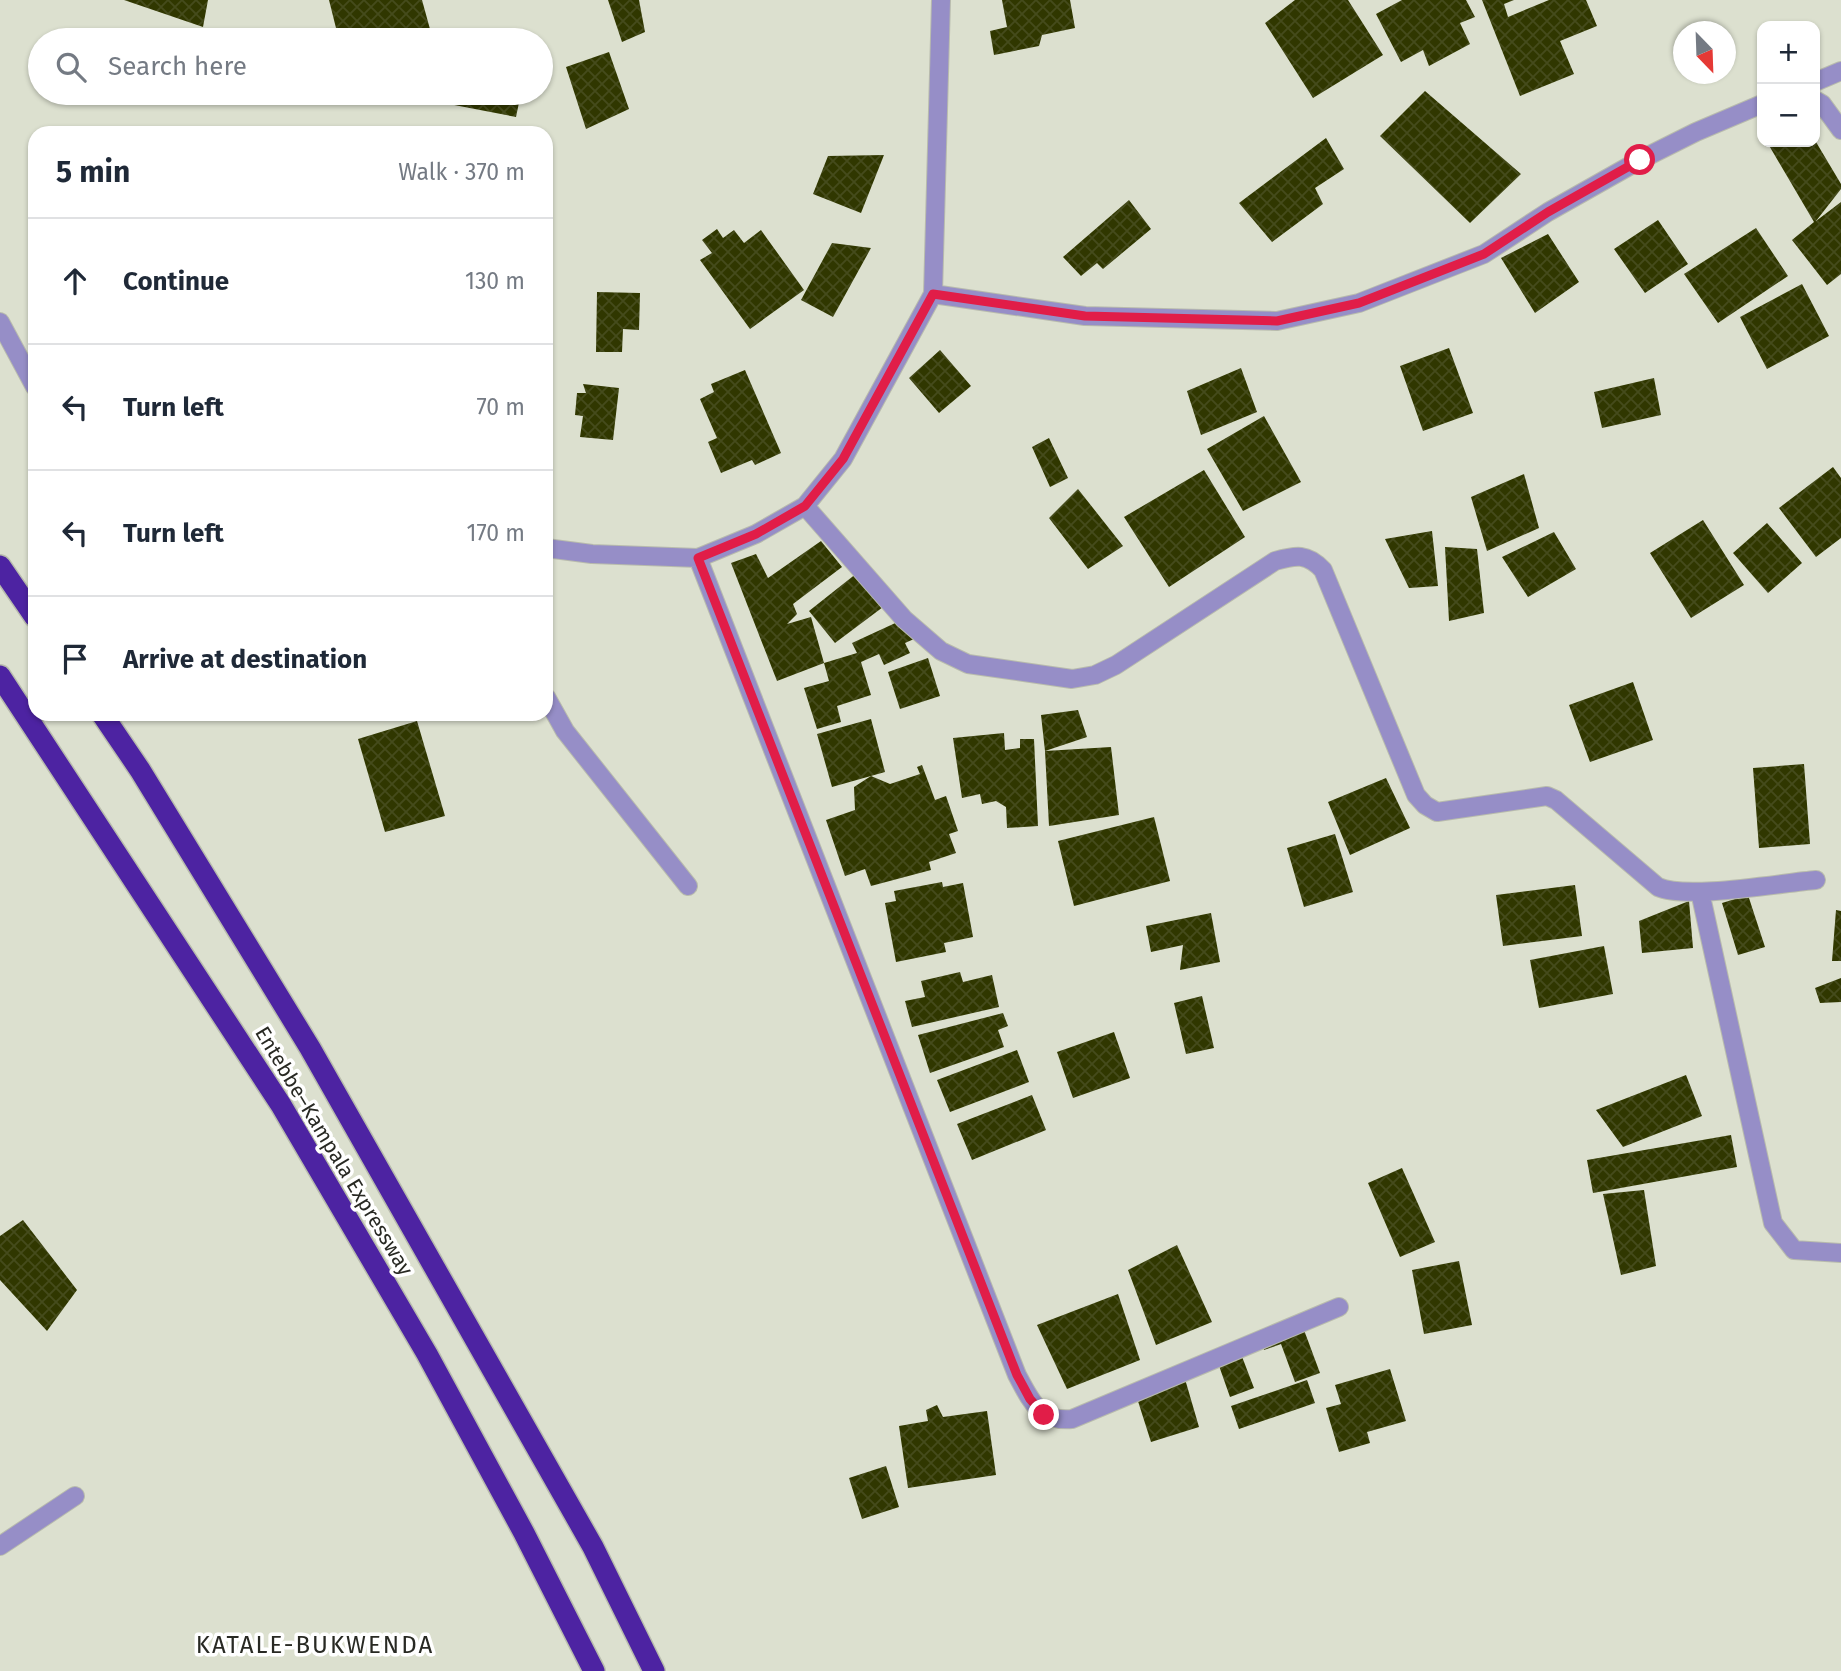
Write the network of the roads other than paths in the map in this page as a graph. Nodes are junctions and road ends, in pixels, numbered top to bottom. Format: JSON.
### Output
{"nodes":[{"id":1,"x":941,"y":0,"type":"edge"},
{"id":2,"x":1841,"y":71,"type":"edge"},
{"id":3,"x":1820,"y":80,"type":"edge"},
{"id":4,"x":1820,"y":103,"type":"edge"},
{"id":5,"x":1757,"y":106,"type":"edge"},
{"id":6,"x":1841,"y":130,"type":"edge"},
{"id":7,"x":933,"y":294,"type":"junction"},
{"id":8,"x":0,"y":322,"type":"edge"},
{"id":9,"x":28,"y":374,"type":"edge"},
{"id":10,"x":805,"y":506,"type":"junction"},
{"id":11,"x":553,"y":549,"type":"edge"},
{"id":12,"x":698,"y":558,"type":"junction"},
{"id":13,"x":0,"y":566,"type":"edge"},
{"id":14,"x":28,"y":607,"type":"edge"},
{"id":15,"x":0,"y":676,"type":"edge"},
{"id":16,"x":553,"y":710,"type":"edge"},
{"id":17,"x":28,"y":719,"type":"edge"},
{"id":18,"x":29,"y":721,"type":"edge"},
{"id":19,"x":107,"y":721,"type":"edge"},
{"id":20,"x":1816,"y":880,"type":"dead end"},
{"id":21,"x":688,"y":886,"type":"dead end"},
{"id":22,"x":1700,"y":892,"type":"junction"},
{"id":23,"x":1841,"y":1253,"type":"edge"},
{"id":24,"x":1339,"y":1307,"type":"dead end"},
{"id":25,"x":75,"y":1496,"type":"dead end"},
{"id":26,"x":0,"y":1546,"type":"edge"},
{"id":27,"x":594,"y":1671,"type":"edge"},
{"id":28,"x":654,"y":1671,"type":"edge"}],
"edges":[{"from":1,"to":7,"type":"street"},
{"from":2,"to":3,"type":"street"},
{"from":4,"to":6,"type":"street"},
{"from":5,"to":7,"type":"street"},
{"from":7,"to":10,"type":"street"},
{"from":8,"to":9,"type":"street"},
{"from":10,"to":12,"type":"street"},
{"from":10,"to":22,"type":"street"},
{"from":11,"to":12,"type":"street"},
{"from":12,"to":24,"type":"street"},
{"from":13,"to":14,"type":"highway"},
{"from":15,"to":17,"type":"highway","name":"Entebbe–Kampala Expressway"},
{"from":16,"to":21,"type":"street"},
{"from":18,"to":27,"type":"highway","name":"Entebbe–Kampala Expressway"},
{"from":19,"to":28,"type":"highway","name":"Entebbe–Kampala Expressway"},
{"from":20,"to":22,"type":"street"},
{"from":22,"to":23,"type":"street"},
{"from":25,"to":26,"type":"street"}]}
